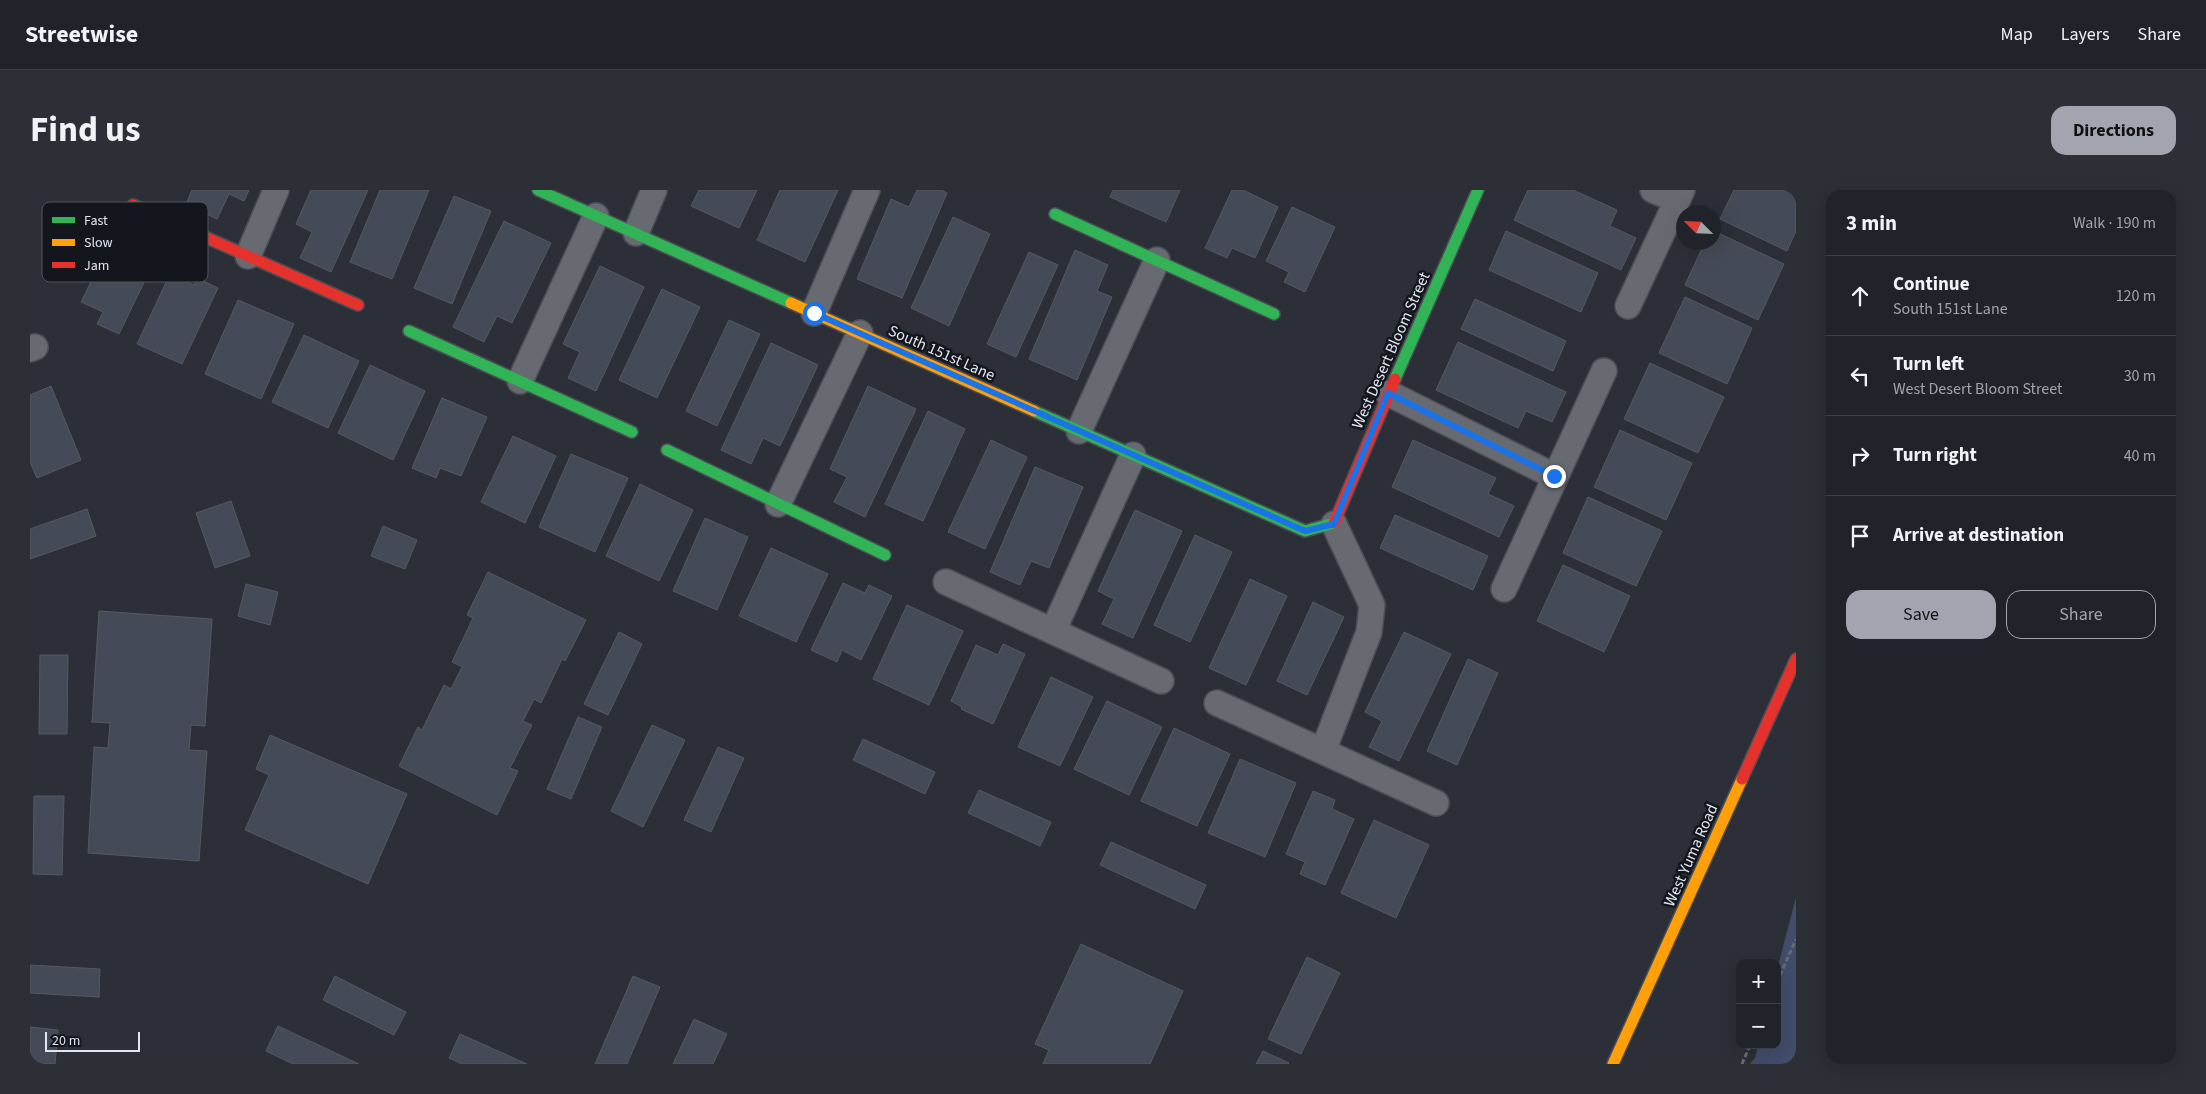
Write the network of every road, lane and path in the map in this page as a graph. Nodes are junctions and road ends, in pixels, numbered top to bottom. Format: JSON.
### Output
{"nodes":[{"id":1,"x":276,"y":190,"type":"edge"},
{"id":2,"x":538,"y":190,"type":"edge"},
{"id":3,"x":654,"y":190,"type":"edge"},
{"id":4,"x":867,"y":190,"type":"edge"},
{"id":5,"x":1478,"y":190,"type":"edge"},
{"id":6,"x":1653,"y":190,"type":"edge"},
{"id":7,"x":1680,"y":195,"type":"edge"},
{"id":8,"x":1055,"y":214,"type":"dead end"},
{"id":9,"x":596,"y":216,"type":"junction"},
{"id":10,"x":636,"y":234,"type":"junction"},
{"id":11,"x":208,"y":238,"type":"edge"},
{"id":12,"x":248,"y":256,"type":"junction"},
{"id":13,"x":1158,"y":260,"type":"junction"},
{"id":14,"x":358,"y":306,"type":"dead end"},
{"id":15,"x":1628,"y":306,"type":"dead end"},
{"id":16,"x":814,"y":313,"type":"junction"},
{"id":17,"x":1274,"y":314,"type":"dead end"},
{"id":18,"x":409,"y":331,"type":"dead end"},
{"id":19,"x":860,"y":333,"type":"junction"},
{"id":20,"x":1604,"y":371,"type":"dead end"},
{"id":21,"x":520,"y":381,"type":"junction"},
{"id":22,"x":1388,"y":393,"type":"junction"},
{"id":23,"x":1079,"y":431,"type":"junction"},
{"id":24,"x":632,"y":432,"type":"dead end"},
{"id":25,"x":667,"y":450,"type":"dead end"},
{"id":26,"x":1133,"y":455,"type":"junction"},
{"id":27,"x":1554,"y":476,"type":"junction"},
{"id":28,"x":778,"y":504,"type":"junction"},
{"id":29,"x":1334,"y":524,"type":"junction"},
{"id":30,"x":885,"y":554,"type":"dead end"},
{"id":31,"x":946,"y":582,"type":"dead end"},
{"id":32,"x":1504,"y":589,"type":"dead end"},
{"id":33,"x":1053,"y":632,"type":"junction"},
{"id":34,"x":1796,"y":659,"type":"edge"},
{"id":35,"x":1161,"y":681,"type":"dead end"},
{"id":36,"x":1217,"y":703,"type":"dead end"},
{"id":37,"x":1323,"y":751,"type":"junction"},
{"id":38,"x":1436,"y":803,"type":"dead end"},
{"id":39,"x":1796,"y":939,"type":"edge"},
{"id":40,"x":1781,"y":973,"type":"edge"},
{"id":41,"x":1748,"y":1049,"type":"edge"},
{"id":42,"x":1613,"y":1064,"type":"edge"},
{"id":43,"x":1742,"y":1064,"type":"edge"}],
"edges":[{"from":1,"to":12,"type":"street"},
{"from":2,"to":9,"type":"street","name":"South 151st Lane"},
{"from":3,"to":10,"type":"street"},
{"from":4,"to":16,"type":"street"},
{"from":5,"to":22,"type":"street","name":"West Desert Bloom Street"},
{"from":6,"to":7,"type":"street"},
{"from":7,"to":15,"type":"street"},
{"from":8,"to":13,"type":"street"},
{"from":9,"to":10,"type":"street","name":"South 151st Lane"},
{"from":9,"to":21,"type":"street"},
{"from":10,"to":16,"type":"street","name":"South 151st Lane"},
{"from":11,"to":12,"type":"street"},
{"from":12,"to":14,"type":"street"},
{"from":13,"to":17,"type":"street"},
{"from":13,"to":23,"type":"street"},
{"from":16,"to":19,"type":"street","name":"South 151st Lane"},
{"from":18,"to":21,"type":"street"},
{"from":19,"to":23,"type":"street","name":"South 151st Lane"},
{"from":19,"to":28,"type":"street"},
{"from":20,"to":27,"type":"street"},
{"from":21,"to":24,"type":"street"},
{"from":22,"to":27,"type":"street"},
{"from":22,"to":29,"type":"street","name":"West Desert Bloom Street"},
{"from":23,"to":26,"type":"street","name":"South 151st Lane"},
{"from":25,"to":28,"type":"street"},
{"from":26,"to":29,"type":"street","name":"South 151st Lane"},
{"from":26,"to":33,"type":"street"},
{"from":27,"to":32,"type":"street"},
{"from":28,"to":30,"type":"street"},
{"from":29,"to":37,"type":"street"},
{"from":31,"to":33,"type":"street"},
{"from":33,"to":35,"type":"street"},
{"from":34,"to":42,"type":"street","name":"West Yuma Road"},
{"from":36,"to":37,"type":"street"},
{"from":37,"to":38,"type":"street"},
{"from":39,"to":40,"type":"path"},
{"from":41,"to":43,"type":"path"}]}
